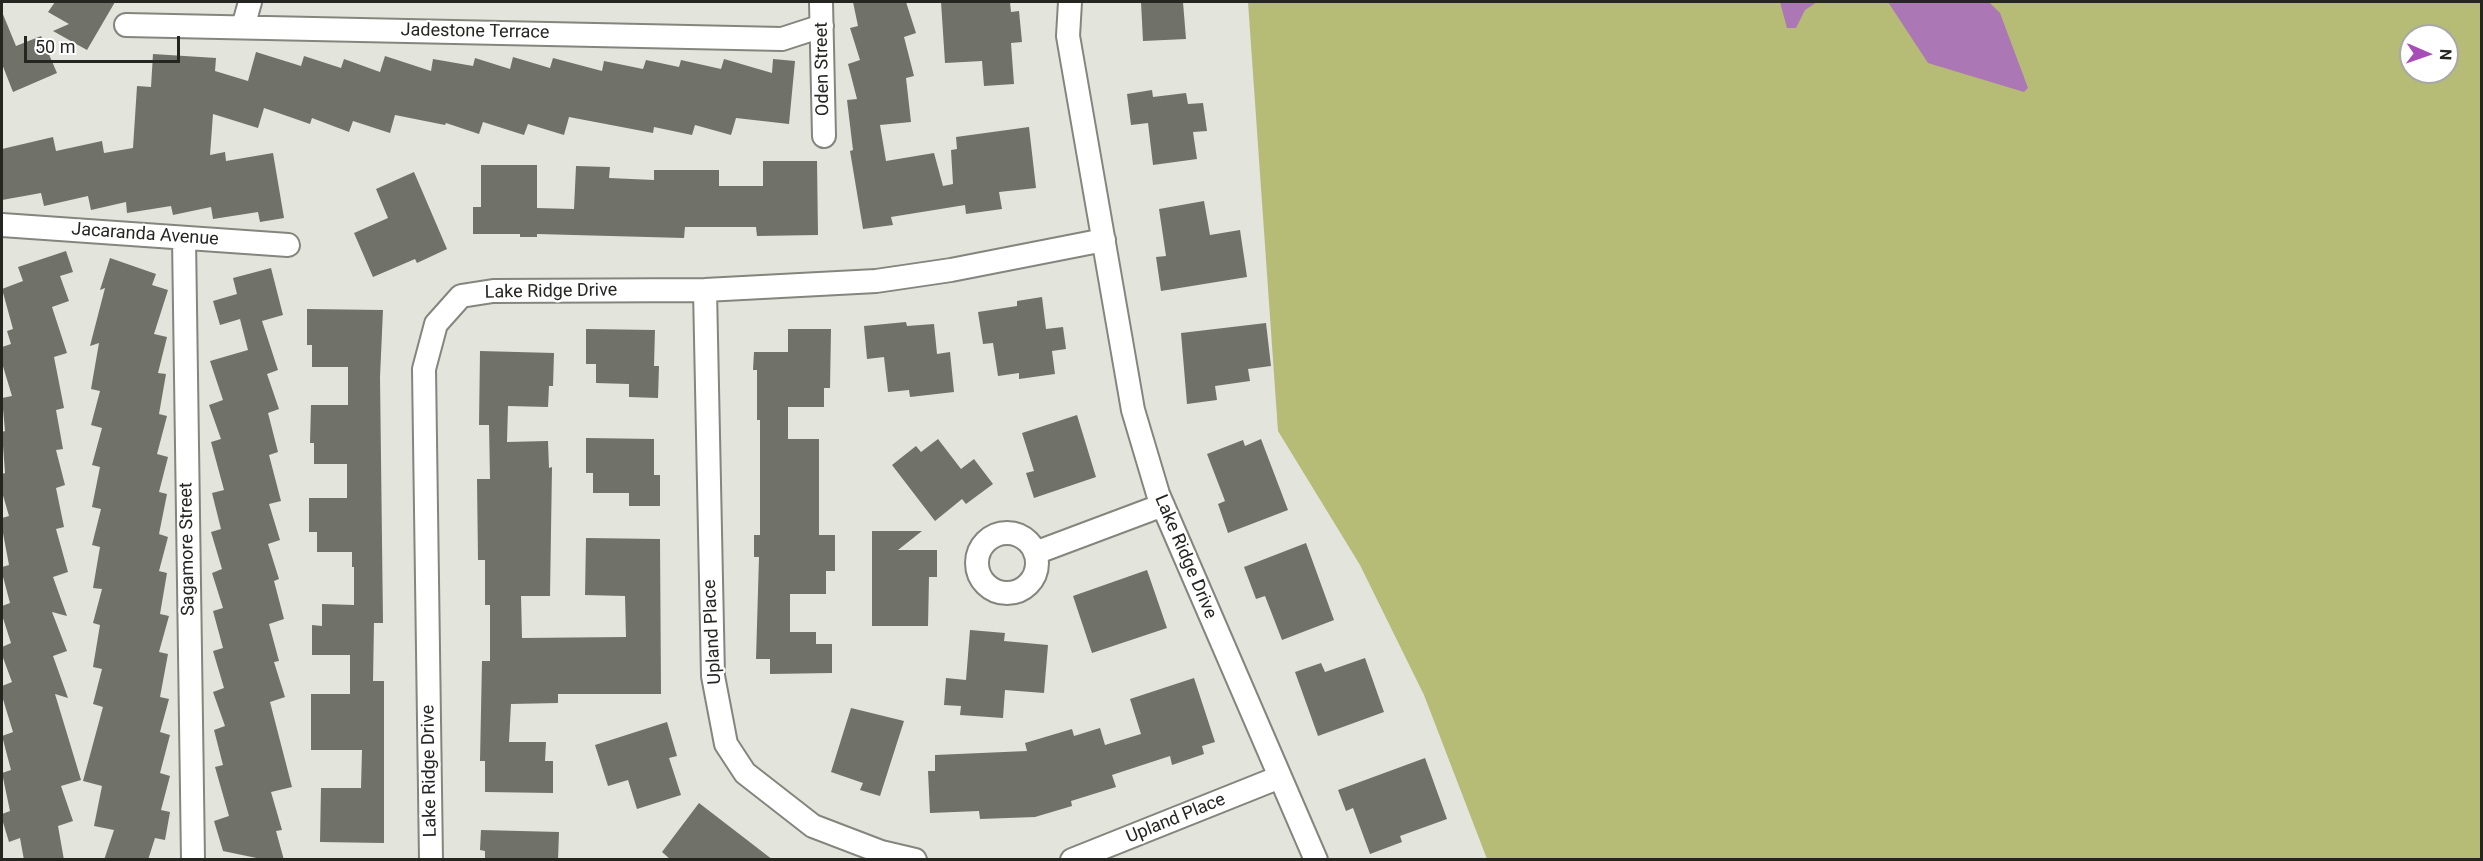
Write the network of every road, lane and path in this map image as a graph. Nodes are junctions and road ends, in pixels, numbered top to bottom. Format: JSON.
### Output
{"nodes":[{"id":1,"x":250,"y":2,"type":"edge"},
{"id":2,"x":821,"y":2,"type":"edge"},
{"id":3,"x":1070,"y":2,"type":"edge"},
{"id":4,"x":126,"y":25,"type":"dead end"},
{"id":5,"x":822,"y":26,"type":"junction"},
{"id":6,"x":243,"y":27,"type":"junction"},
{"id":7,"x":824,"y":136,"type":"dead end"},
{"id":8,"x":2,"y":225,"type":"edge"},
{"id":9,"x":184,"y":238,"type":"junction"},
{"id":10,"x":1104,"y":240,"type":"junction"},
{"id":11,"x":288,"y":245,"type":"dead end"},
{"id":12,"x":705,"y":290,"type":"junction"},
{"id":13,"x":1162,"y":505,"type":"junction"},
{"id":14,"x":1035,"y":553,"type":"dead end"},
{"id":15,"x":1280,"y":777,"type":"junction"},
{"id":16,"x":192,"y":860,"type":"edge"},
{"id":17,"x":431,"y":860,"type":"edge"},
{"id":18,"x":915,"y":860,"type":"edge"},
{"id":19,"x":1072,"y":860,"type":"edge"},
{"id":20,"x":1316,"y":860,"type":"edge"}],
"edges":[{"from":1,"to":6,"type":"street"},
{"from":2,"to":5,"type":"street","name":"Oden Street"},
{"from":3,"to":10,"type":"street","name":"Lake Ridge Drive"},
{"from":4,"to":6,"type":"street","name":"Jadestone Terrace"},
{"from":5,"to":6,"type":"street","name":"Jadestone Terrace"},
{"from":5,"to":7,"type":"street","name":"Oden Street"},
{"from":8,"to":9,"type":"street","name":"Jacaranda Avenue"},
{"from":9,"to":11,"type":"street","name":"Jacaranda Avenue"},
{"from":9,"to":16,"type":"street","name":"Sagamore Street"},
{"from":10,"to":12,"type":"street","name":"Lake Ridge Drive"},
{"from":10,"to":13,"type":"street","name":"Lake Ridge Drive"},
{"from":12,"to":17,"type":"street","name":"Lake Ridge Drive"},
{"from":12,"to":18,"type":"street","name":"Upland Place"},
{"from":13,"to":14,"type":"street"},
{"from":13,"to":15,"type":"street","name":"Lake Ridge Drive"},
{"from":15,"to":19,"type":"street","name":"Upland Place"},
{"from":15,"to":20,"type":"street","name":"Lake Ridge Drive"}]}
